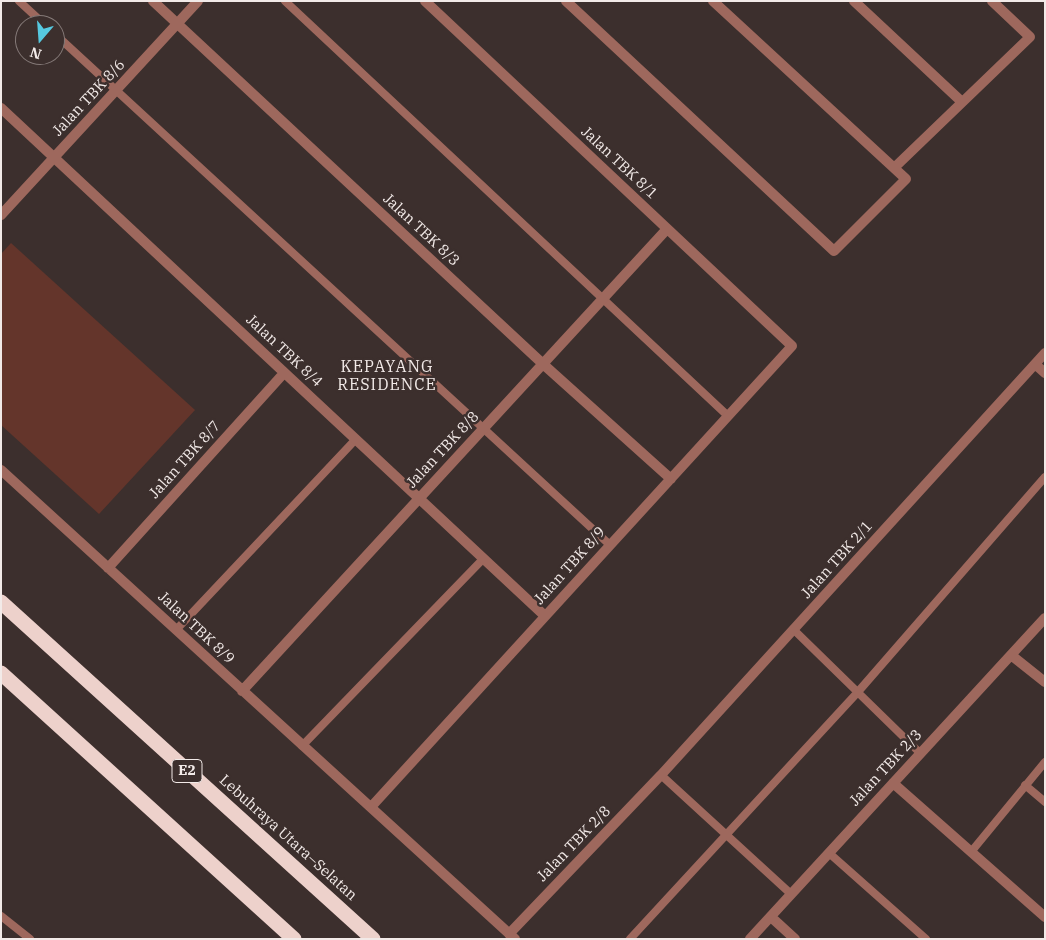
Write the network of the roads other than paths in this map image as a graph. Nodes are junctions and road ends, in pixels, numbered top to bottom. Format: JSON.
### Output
{"nodes":[{"id":1,"x":20,"y":1,"type":"edge"},
{"id":2,"x":153,"y":1,"type":"edge"},
{"id":3,"x":198,"y":1,"type":"edge"},
{"id":4,"x":285,"y":1,"type":"edge"},
{"id":5,"x":425,"y":1,"type":"edge"},
{"id":6,"x":566,"y":1,"type":"edge"},
{"id":7,"x":713,"y":1,"type":"edge"},
{"id":8,"x":854,"y":1,"type":"edge"},
{"id":9,"x":992,"y":1,"type":"edge"},
{"id":10,"x":35,"y":15,"type":"edge"},
{"id":11,"x":177,"y":24,"type":"junction"},
{"id":12,"x":65,"y":43,"type":"edge"},
{"id":13,"x":116,"y":90,"type":"junction"},
{"id":14,"x":962,"y":102,"type":"junction"},
{"id":15,"x":1,"y":108,"type":"edge"},
{"id":16,"x":54,"y":158,"type":"junction"},
{"id":17,"x":895,"y":167,"type":"junction"},
{"id":18,"x":1,"y":215,"type":"edge"},
{"id":19,"x":667,"y":229,"type":"junction"},
{"id":20,"x":603,"y":299,"type":"junction"},
{"id":21,"x":792,"y":346,"type":"joint"},
{"id":22,"x":1045,"y":353,"type":"edge"},
{"id":23,"x":543,"y":364,"type":"junction"},
{"id":24,"x":1035,"y":364,"type":"junction"},
{"id":25,"x":284,"y":373,"type":"junction"},
{"id":26,"x":1045,"y":373,"type":"edge"},
{"id":27,"x":728,"y":416,"type":"junction"},
{"id":28,"x":483,"y":429,"type":"junction"},
{"id":29,"x":356,"y":439,"type":"junction"},
{"id":30,"x":1,"y":470,"type":"edge"},
{"id":31,"x":1045,"y":477,"type":"edge"},
{"id":32,"x":671,"y":479,"type":"junction"},
{"id":33,"x":419,"y":498,"type":"junction"},
{"id":34,"x":610,"y":545,"type":"junction"},
{"id":35,"x":483,"y":558,"type":"junction"},
{"id":36,"x":108,"y":568,"type":"junction"},
{"id":37,"x":1,"y":602,"type":"edge"},
{"id":38,"x":545,"y":616,"type":"junction"},
{"id":39,"x":1045,"y":618,"type":"edge"},
{"id":40,"x":176,"y":630,"type":"junction"},
{"id":41,"x":794,"y":630,"type":"junction"},
{"id":42,"x":1011,"y":655,"type":"junction"},
{"id":43,"x":1,"y":673,"type":"edge"},
{"id":44,"x":1045,"y":682,"type":"edge"},
{"id":45,"x":242,"y":691,"type":"junction"},
{"id":46,"x":857,"y":693,"type":"junction"},
{"id":47,"x":302,"y":746,"type":"junction"},
{"id":48,"x":920,"y":753,"type":"junction"},
{"id":49,"x":1045,"y":762,"type":"edge"},
{"id":50,"x":661,"y":775,"type":"junction"},
{"id":51,"x":893,"y":783,"type":"junction"},
{"id":52,"x":1025,"y":785,"type":"junction"},
{"id":53,"x":1045,"y":802,"type":"edge"},
{"id":54,"x":371,"y":807,"type":"junction"},
{"id":55,"x":725,"y":835,"type":"junction"},
{"id":56,"x":971,"y":852,"type":"junction"},
{"id":57,"x":829,"y":854,"type":"junction"},
{"id":58,"x":791,"y":894,"type":"junction"},
{"id":59,"x":1,"y":916,"type":"edge"},
{"id":60,"x":771,"y":917,"type":"junction"},
{"id":61,"x":1045,"y":917,"type":"edge"},
{"id":62,"x":512,"y":936,"type":"edge"},
{"id":63,"x":30,"y":939,"type":"edge"},
{"id":64,"x":294,"y":939,"type":"edge"},
{"id":65,"x":373,"y":939,"type":"edge"},
{"id":66,"x":630,"y":939,"type":"edge"},
{"id":67,"x":750,"y":939,"type":"edge"},
{"id":68,"x":795,"y":939,"type":"edge"},
{"id":69,"x":926,"y":939,"type":"edge"}],
"edges":[{"from":1,"to":10,"type":"lane"},
{"from":2,"to":11,"type":"street","name":"Jalan TBK 8/3"},
{"from":3,"to":11,"type":"street","name":"Jalan TBK 8/6"},
{"from":4,"to":20,"type":"lane"},
{"from":5,"to":19,"type":"street","name":"Jalan TBK 8/1"},
{"from":6,"to":17,"type":"street"},
{"from":7,"to":17,"type":"street"},
{"from":8,"to":14,"type":"street"},
{"from":9,"to":14,"type":"street"},
{"from":11,"to":13,"type":"street","name":"Jalan TBK 8/6"},
{"from":11,"to":23,"type":"street","name":"Jalan TBK 8/3"},
{"from":12,"to":13,"type":"lane"},
{"from":13,"to":16,"type":"street","name":"Jalan TBK 8/6"},
{"from":13,"to":28,"type":"lane"},
{"from":14,"to":17,"type":"street"},
{"from":15,"to":16,"type":"street","name":"Jalan TBK 8/4"},
{"from":16,"to":18,"type":"street","name":"Jalan TBK 8/6"},
{"from":16,"to":25,"type":"street","name":"Jalan TBK 8/4"},
{"from":19,"to":20,"type":"street","name":"Jalan TBK 8/8"},
{"from":19,"to":21,"type":"street","name":"Jalan TBK 8/1"},
{"from":20,"to":23,"type":"street","name":"Jalan TBK 8/8"},
{"from":20,"to":27,"type":"lane"},
{"from":21,"to":27,"type":"street","name":"Jalan TBK 8/9"},
{"from":22,"to":24,"type":"street","name":"Jalan TBK 2/1"},
{"from":23,"to":28,"type":"street","name":"Jalan TBK 8/8"},
{"from":23,"to":32,"type":"street","name":"Jalan TBK 8/3"},
{"from":24,"to":26,"type":"street"},
{"from":24,"to":41,"type":"street","name":"Jalan TBK 2/1"},
{"from":25,"to":29,"type":"street","name":"Jalan TBK 8/4"},
{"from":25,"to":36,"type":"street","name":"Jalan TBK 8/7"},
{"from":27,"to":32,"type":"street","name":"Jalan TBK 8/9"},
{"from":28,"to":33,"type":"street","name":"Jalan TBK 8/8"},
{"from":28,"to":34,"type":"lane"},
{"from":29,"to":33,"type":"street","name":"Jalan TBK 8/4"},
{"from":29,"to":40,"type":"lane"},
{"from":30,"to":36,"type":"street","name":"Jalan TBK 8/9"},
{"from":31,"to":46,"type":"lane"},
{"from":32,"to":34,"type":"street","name":"Jalan TBK 8/9"},
{"from":33,"to":35,"type":"street","name":"Jalan TBK 8/4"},
{"from":33,"to":45,"type":"street","name":"Jalan TBK 8/8"},
{"from":34,"to":38,"type":"street","name":"Jalan TBK 8/9"},
{"from":35,"to":38,"type":"street","name":"Jalan TBK 8/4"},
{"from":35,"to":47,"type":"lane"},
{"from":36,"to":40,"type":"street","name":"Jalan TBK 8/9"},
{"from":37,"to":65,"type":"highway","name":"Lebuhraya Utara–Selatan","number":"E2"},
{"from":38,"to":54,"type":"street","name":"Jalan TBK 8/9"},
{"from":39,"to":42,"type":"street","name":"Jalan TBK 2/3"},
{"from":40,"to":45,"type":"street","name":"Jalan TBK 8/9"},
{"from":41,"to":46,"type":"lane"},
{"from":41,"to":50,"type":"street","name":"Jalan TBK 2/1"},
{"from":42,"to":44,"type":"street"},
{"from":42,"to":48,"type":"street","name":"Jalan TBK 2/3"},
{"from":43,"to":64,"type":"highway"},
{"from":45,"to":47,"type":"street","name":"Jalan TBK 8/9"},
{"from":46,"to":48,"type":"lane"},
{"from":46,"to":55,"type":"lane"},
{"from":47,"to":54,"type":"street","name":"Jalan TBK 8/9"},
{"from":48,"to":51,"type":"street","name":"Jalan TBK 2/3"},
{"from":49,"to":52,"type":"lane"},
{"from":50,"to":55,"type":"lane"},
{"from":50,"to":62,"type":"street","name":"Jalan TBK 2/8"},
{"from":51,"to":56,"type":"street"},
{"from":51,"to":57,"type":"street","name":"Jalan TBK 2/3"},
{"from":52,"to":53,"type":"lane"},
{"from":52,"to":56,"type":"lane"},
{"from":54,"to":62,"type":"street","name":"Jalan TBK 8/9"},
{"from":55,"to":58,"type":"lane"},
{"from":55,"to":66,"type":"lane"},
{"from":56,"to":61,"type":"street"},
{"from":57,"to":58,"type":"street","name":"Jalan TBK 2/3"},
{"from":57,"to":69,"type":"lane"},
{"from":58,"to":60,"type":"street","name":"Jalan TBK 2/3"},
{"from":59,"to":63,"type":"lane"},
{"from":60,"to":67,"type":"street","name":"Jalan TBK 2/3"},
{"from":60,"to":68,"type":"street"}]}
